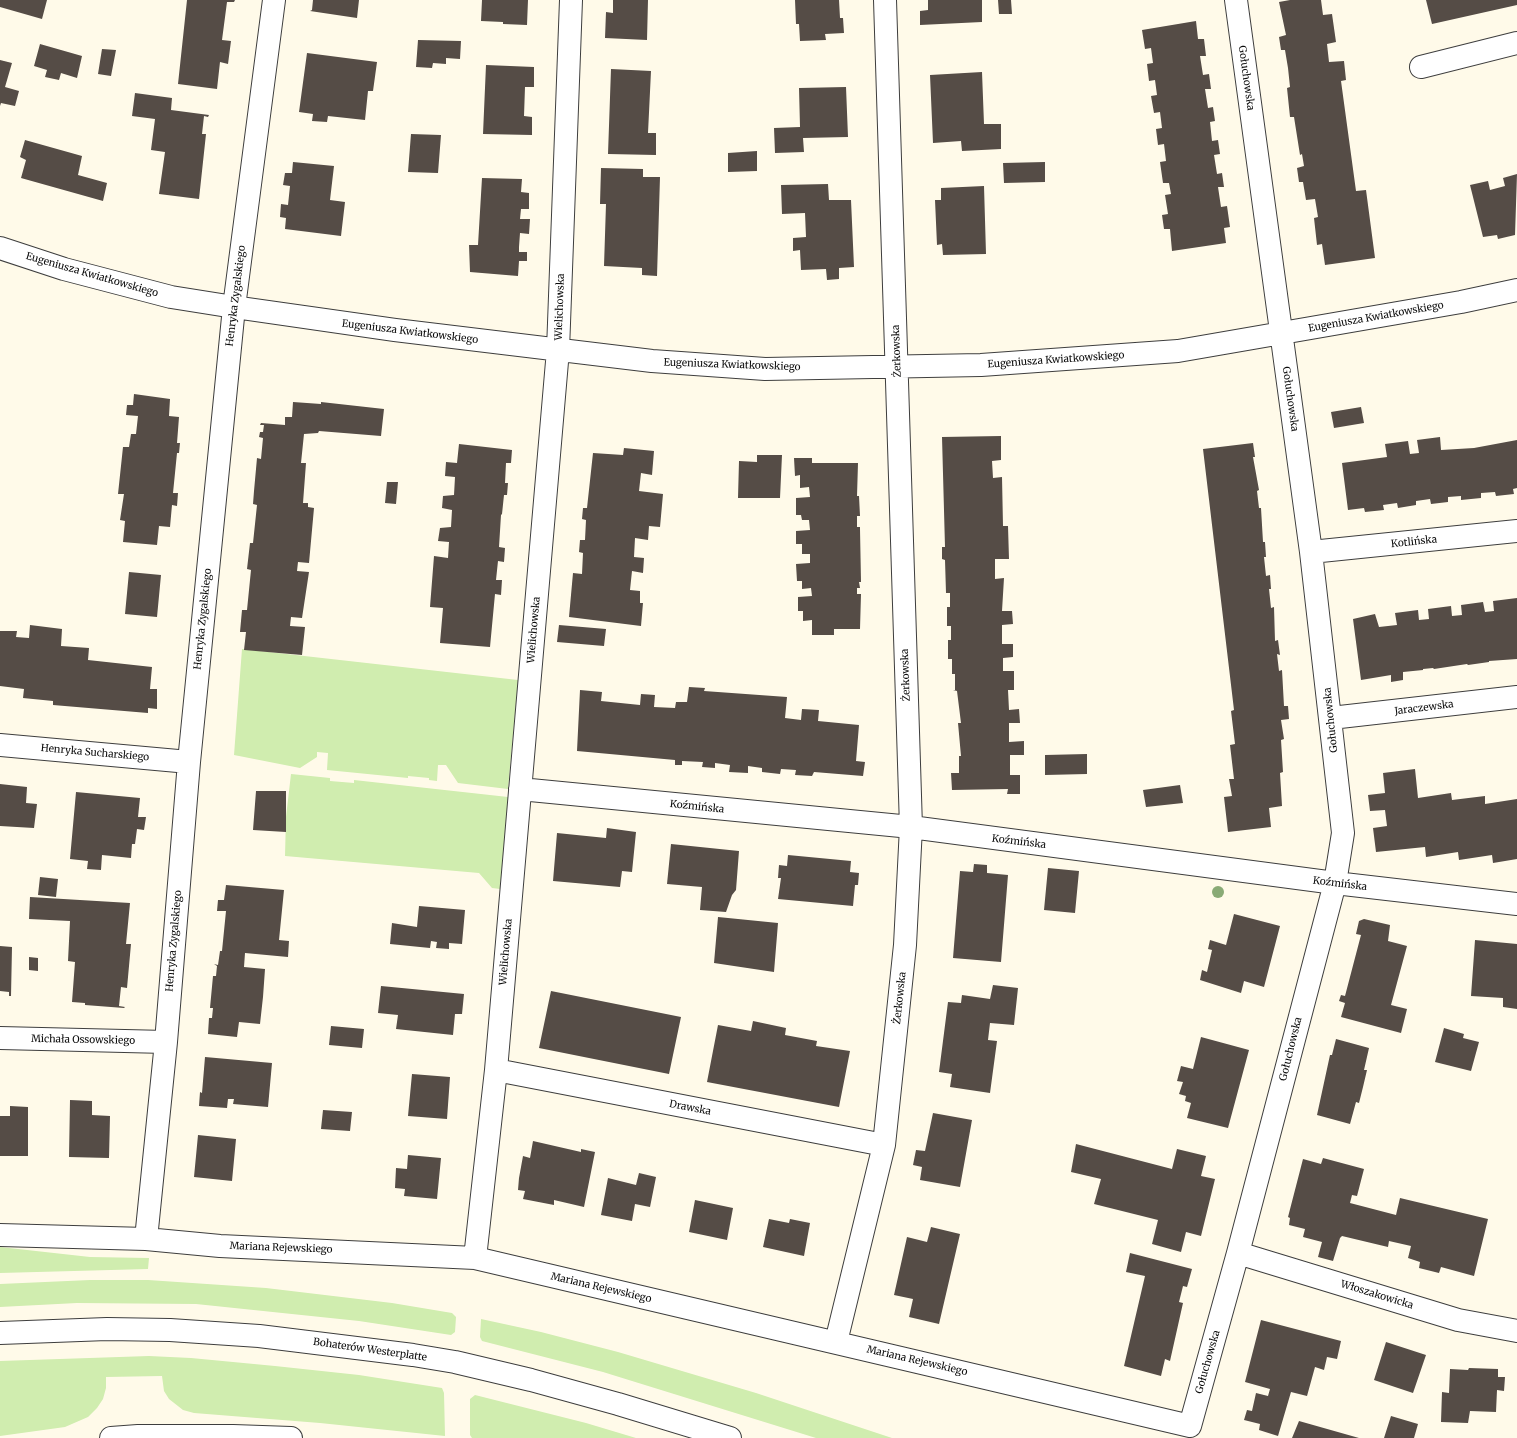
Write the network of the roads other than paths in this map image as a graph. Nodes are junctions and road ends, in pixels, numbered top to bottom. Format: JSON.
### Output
{"nodes":[{"id":1,"x":274,"y":0,"type":"edge"},
{"id":2,"x":571,"y":0,"type":"edge"},
{"id":3,"x":885,"y":0,"type":"edge"},
{"id":4,"x":1236,"y":0,"type":"edge"},
{"id":5,"x":1517,"y":43,"type":"edge"},
{"id":6,"x":1421,"y":67,"type":"dead end"},
{"id":7,"x":0,"y":248,"type":"edge"},
{"id":8,"x":1517,"y":290,"type":"edge"},
{"id":9,"x":234,"y":308,"type":"junction"},
{"id":10,"x":1281,"y":335,"type":"junction"},
{"id":11,"x":558,"y":350,"type":"junction"},
{"id":12,"x":898,"y":367,"type":"junction"},
{"id":13,"x":1517,"y":531,"type":"edge"},
{"id":14,"x":1311,"y":552,"type":"junction"},
{"id":15,"x":1517,"y":697,"type":"edge"},
{"id":16,"x":1332,"y":718,"type":"junction"},
{"id":17,"x":0,"y":744,"type":"edge"},
{"id":18,"x":189,"y":762,"type":"junction"},
{"id":19,"x":520,"y":789,"type":"junction"},
{"id":20,"x":911,"y":828,"type":"junction"},
{"id":21,"x":1335,"y":883,"type":"junction"},
{"id":22,"x":1517,"y":904,"type":"edge"},
{"id":23,"x":0,"y":1038,"type":"edge"},
{"id":24,"x":166,"y":1042,"type":"junction"},
{"id":25,"x":496,"y":1070,"type":"junction"},
{"id":26,"x":884,"y":1145,"type":"junction"},
{"id":27,"x":0,"y":1236,"type":"edge"},
{"id":28,"x":146,"y":1239,"type":"junction"},
{"id":29,"x":1238,"y":1253,"type":"junction"},
{"id":30,"x":475,"y":1258,"type":"junction"},
{"id":31,"x":1517,"y":1330,"type":"edge"},
{"id":32,"x":0,"y":1333,"type":"edge"},
{"id":33,"x":836,"y":1342,"type":"junction"},
{"id":34,"x":1190,"y":1426,"type":"joint"},
{"id":35,"x":111,"y":1438,"type":"edge"},
{"id":36,"x":291,"y":1438,"type":"edge"},
{"id":37,"x":730,"y":1438,"type":"edge"}],
"edges":[{"from":1,"to":9,"type":"street","name":"Henryka Zygalskiego"},
{"from":2,"to":11,"type":"street","name":"Wielichowska"},
{"from":3,"to":12,"type":"street","name":"Żerkowska"},
{"from":4,"to":10,"type":"street","name":"Gołuchowska"},
{"from":5,"to":6,"type":"street"},
{"from":7,"to":9,"type":"street","name":"Eugeniusza Kwiatkowskiego"},
{"from":8,"to":10,"type":"street","name":"Eugeniusza Kwiatkowskiego"},
{"from":9,"to":11,"type":"street","name":"Eugeniusza Kwiatkowskiego"},
{"from":9,"to":18,"type":"street","name":"Henryka Zygalskiego"},
{"from":10,"to":12,"type":"street","name":"Eugeniusza Kwiatkowskiego"},
{"from":10,"to":14,"type":"street","name":"Gołuchowska"},
{"from":11,"to":12,"type":"street","name":"Eugeniusza Kwiatkowskiego"},
{"from":11,"to":19,"type":"street","name":"Wielichowska"},
{"from":12,"to":20,"type":"street","name":"Żerkowska"},
{"from":13,"to":14,"type":"street","name":"Kotlińska"},
{"from":14,"to":16,"type":"street","name":"Gołuchowska"},
{"from":15,"to":16,"type":"street","name":"Jaraczewska"},
{"from":16,"to":21,"type":"street","name":"Gołuchowska"},
{"from":17,"to":18,"type":"street","name":"Henryka Sucharskiego"},
{"from":18,"to":24,"type":"street","name":"Henryka Zygalskiego"},
{"from":19,"to":20,"type":"street","name":"Koźmińska"},
{"from":19,"to":25,"type":"street","name":"Wielichowska"},
{"from":20,"to":21,"type":"street","name":"Koźmińska"},
{"from":20,"to":26,"type":"street","name":"Żerkowska"},
{"from":21,"to":22,"type":"street","name":"Koźmińska"},
{"from":21,"to":29,"type":"street","name":"Gołuchowska"},
{"from":23,"to":24,"type":"street","name":"Michała Ossowskiego"},
{"from":24,"to":28,"type":"street","name":"Henryka Zygalskiego"},
{"from":25,"to":26,"type":"street","name":"Drawska"},
{"from":25,"to":30,"type":"street","name":"Wielichowska"},
{"from":26,"to":33,"type":"street","name":"Żerkowska"},
{"from":27,"to":28,"type":"street","name":"Mariana Rejewskiego"},
{"from":28,"to":30,"type":"street","name":"Mariana Rejewskiego"},
{"from":29,"to":31,"type":"street","name":"Włoszakowicka"},
{"from":29,"to":34,"type":"street","name":"Gołuchowska"},
{"from":30,"to":33,"type":"street","name":"Mariana Rejewskiego"},
{"from":32,"to":37,"type":"street","name":"Bohaterów Westerplatte"},
{"from":33,"to":34,"type":"street","name":"Mariana Rejewskiego"},
{"from":35,"to":36,"type":"street"}]}
